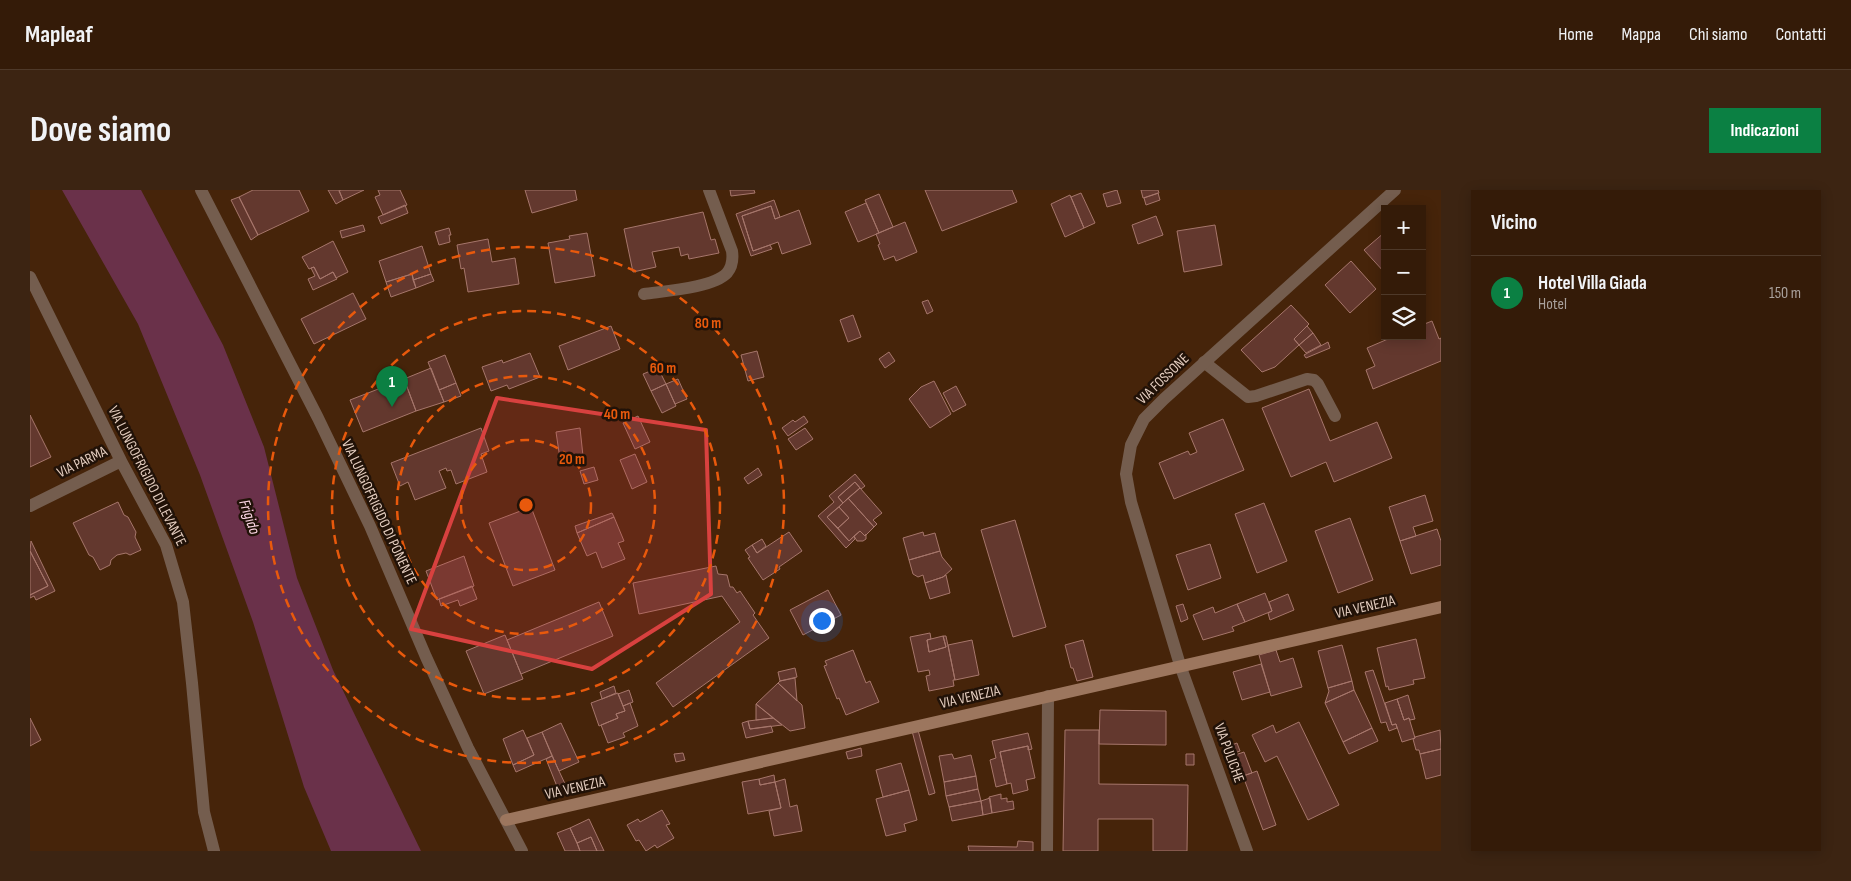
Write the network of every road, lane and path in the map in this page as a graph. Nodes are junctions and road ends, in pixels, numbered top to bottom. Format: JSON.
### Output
{"nodes":[{"id":1,"x":201,"y":190,"type":"edge"},
{"id":2,"x":709,"y":190,"type":"edge"},
{"id":3,"x":1395,"y":190,"type":"edge"},
{"id":4,"x":30,"y":277,"type":"edge"},
{"id":5,"x":644,"y":294,"type":"dead end"},
{"id":6,"x":1204,"y":362,"type":"junction"},
{"id":7,"x":1335,"y":416,"type":"dead end"},
{"id":8,"x":121,"y":461,"type":"junction"},
{"id":9,"x":30,"y":506,"type":"edge"},
{"id":10,"x":1441,"y":607,"type":"edge"},
{"id":11,"x":1180,"y":665,"type":"junction"},
{"id":12,"x":1048,"y":696,"type":"junction"},
{"id":13,"x":506,"y":820,"type":"junction"},
{"id":14,"x":214,"y":851,"type":"edge"},
{"id":15,"x":522,"y":851,"type":"edge"},
{"id":16,"x":1047,"y":851,"type":"edge"},
{"id":17,"x":1247,"y":851,"type":"edge"}],
"edges":[{"from":1,"to":13,"type":"street","name":"VIA LUNGOFRIGIDO DI PONENTE"},
{"from":2,"to":5,"type":"street"},
{"from":3,"to":6,"type":"street","name":"VIA FOSSONE"},
{"from":4,"to":8,"type":"street","name":"VIA LUNGOFRIGIDO DI LEVANTE"},
{"from":6,"to":7,"type":"street"},
{"from":6,"to":11,"type":"street","name":"VIA FOSSONE"},
{"from":8,"to":9,"type":"street","name":"VIA PARMA"},
{"from":8,"to":14,"type":"street","name":"VIA LUNGOFRIGIDO DI LEVANTE"},
{"from":10,"to":11,"type":"street","name":"VIA VENEZIA"},
{"from":11,"to":12,"type":"street","name":"VIA VENEZIA"},
{"from":11,"to":17,"type":"street","name":"VIA PULICHE"},
{"from":12,"to":13,"type":"street","name":"VIA VENEZIA"},
{"from":12,"to":16,"type":"street"},
{"from":13,"to":15,"type":"street","name":"VIA LUNGOFRIGIDO DI PONENTE"}]}
